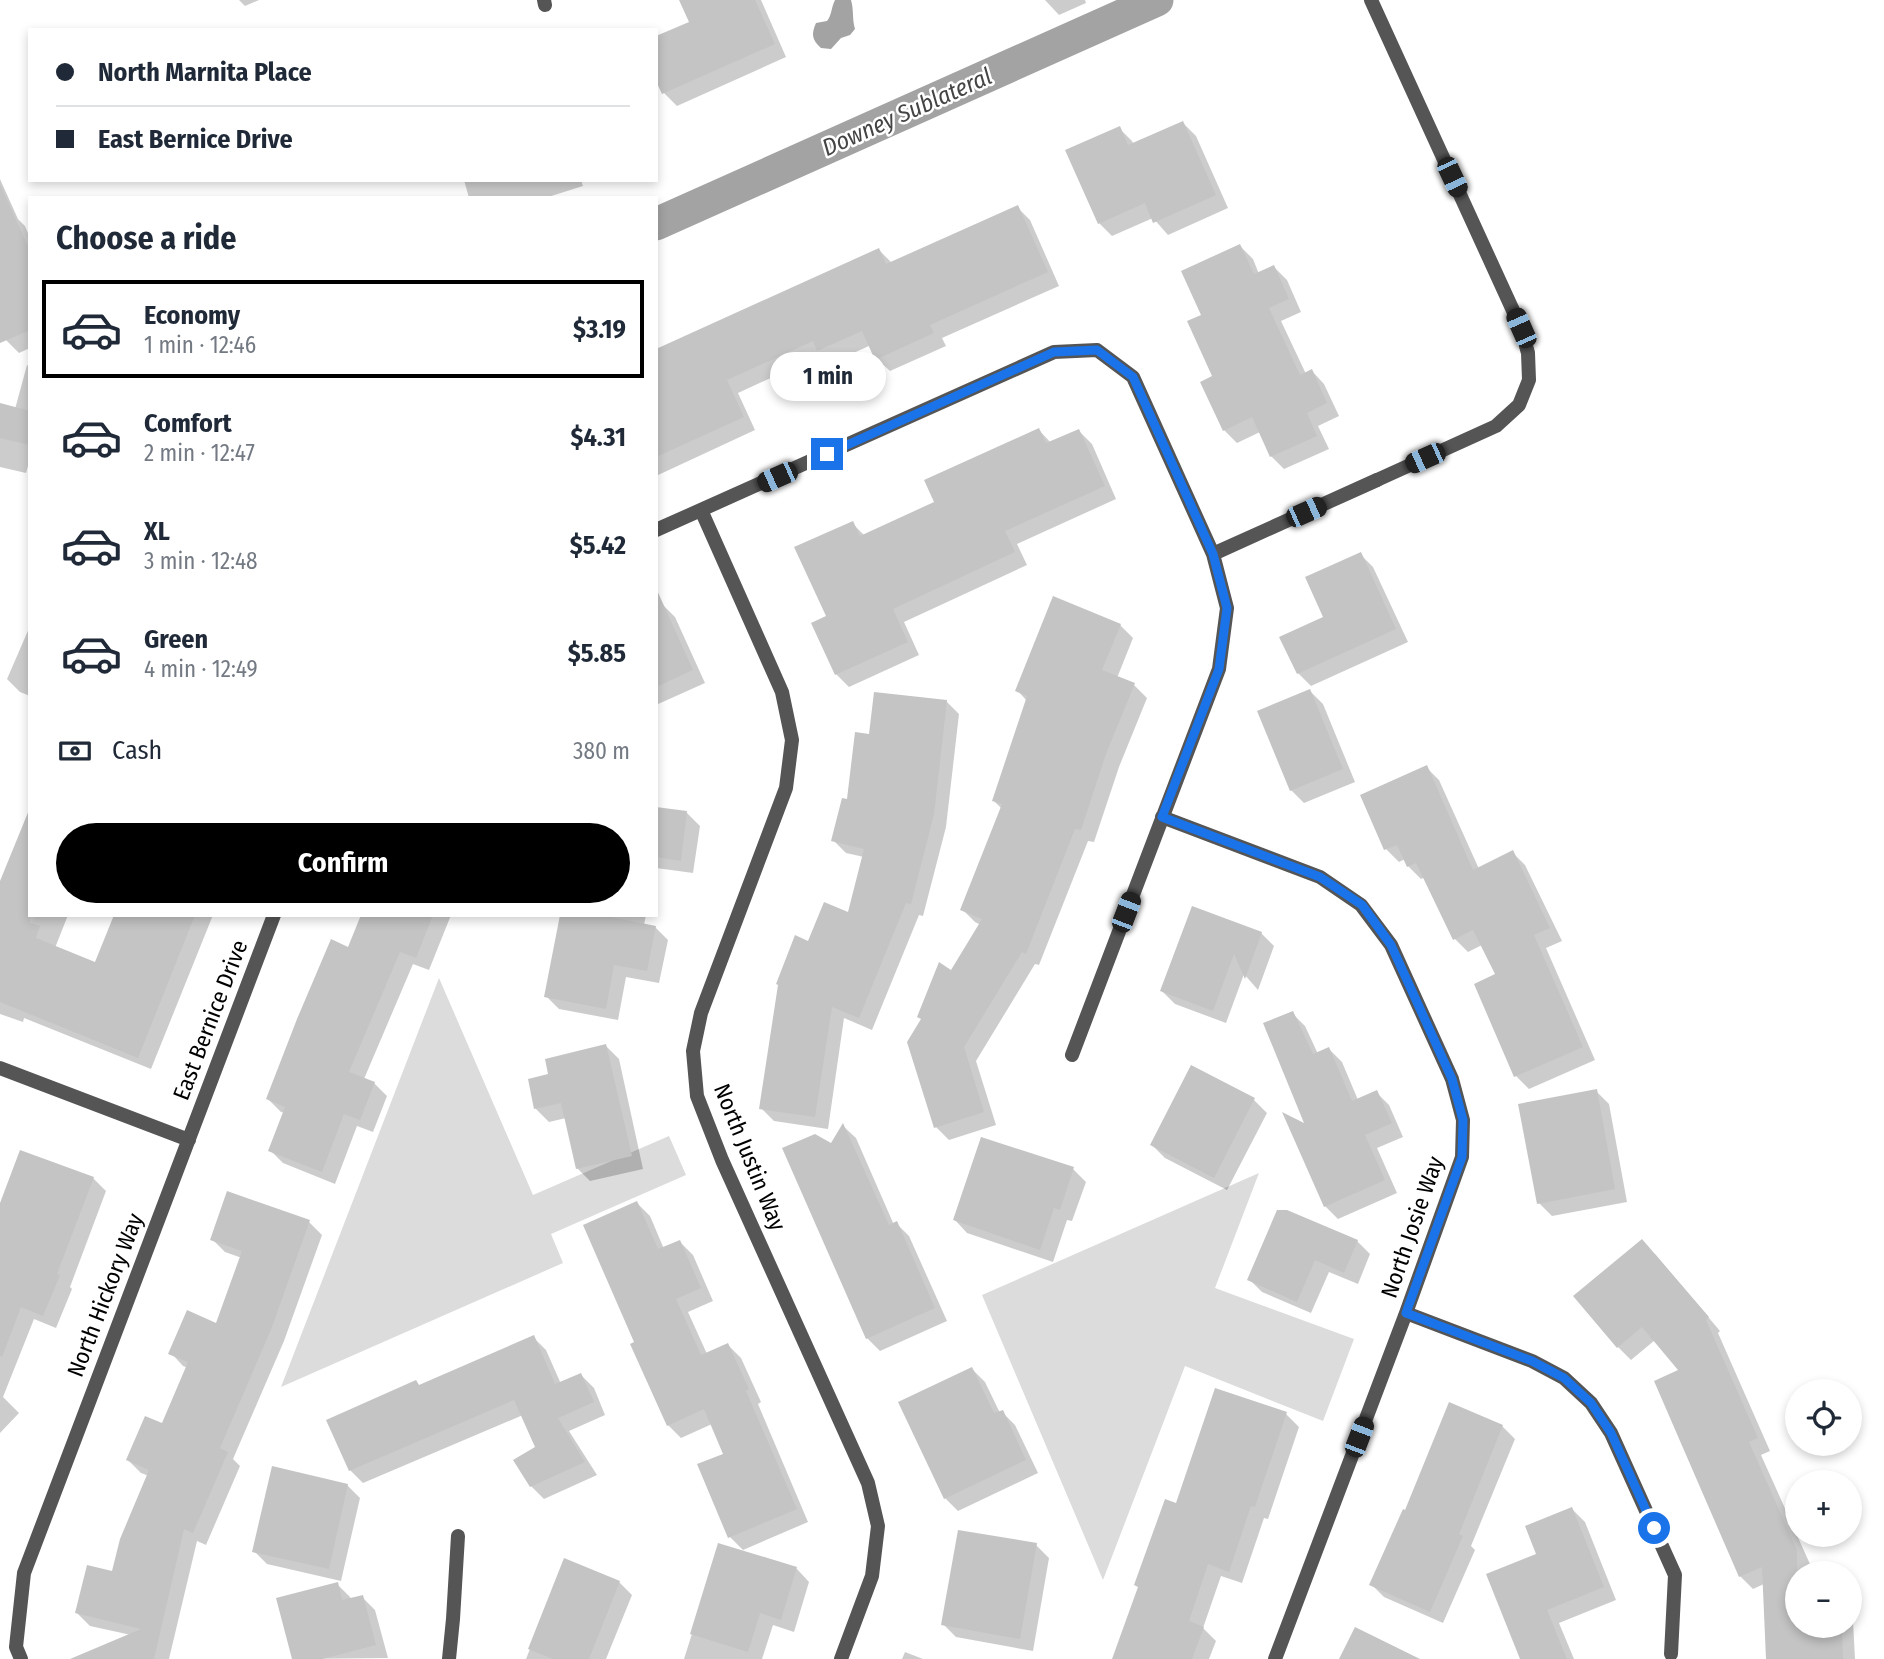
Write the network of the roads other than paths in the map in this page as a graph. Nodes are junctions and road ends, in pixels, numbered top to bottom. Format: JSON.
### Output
{"nodes":[{"id":1,"x":1371,"y":0,"type":"edge"},
{"id":2,"x":701,"y":510,"type":"junction"},
{"id":3,"x":658,"y":529,"type":"edge"},
{"id":4,"x":1213,"y":554,"type":"junction"},
{"id":5,"x":1162,"y":817,"type":"junction"},
{"id":6,"x":273,"y":917,"type":"edge"},
{"id":7,"x":1072,"y":1055,"type":"dead end"},
{"id":8,"x":0,"y":1068,"type":"edge"},
{"id":9,"x":188,"y":1140,"type":"junction"},
{"id":10,"x":1406,"y":1313,"type":"junction"},
{"id":11,"x":458,"y":1536,"type":"dead end"},
{"id":12,"x":1671,"y":1654,"type":"dead end"},
{"id":13,"x":21,"y":1659,"type":"edge"},
{"id":14,"x":449,"y":1659,"type":"edge"},
{"id":15,"x":841,"y":1659,"type":"edge"},
{"id":16,"x":1275,"y":1659,"type":"edge"}],
"edges":[{"from":1,"to":4,"type":"street"},
{"from":2,"to":3,"type":"street"},
{"from":2,"to":4,"type":"street"},
{"from":2,"to":15,"type":"street","name":"North Justin Way"},
{"from":4,"to":5,"type":"street"},
{"from":5,"to":7,"type":"street"},
{"from":5,"to":10,"type":"street","name":"North Josie Way"},
{"from":6,"to":9,"type":"street","name":"East Bernice Drive"},
{"from":8,"to":9,"type":"street"},
{"from":9,"to":13,"type":"street","name":"North Hickory Way"},
{"from":10,"to":12,"type":"street"},
{"from":10,"to":16,"type":"street","name":"North Josie Way"},
{"from":11,"to":14,"type":"street"}]}
